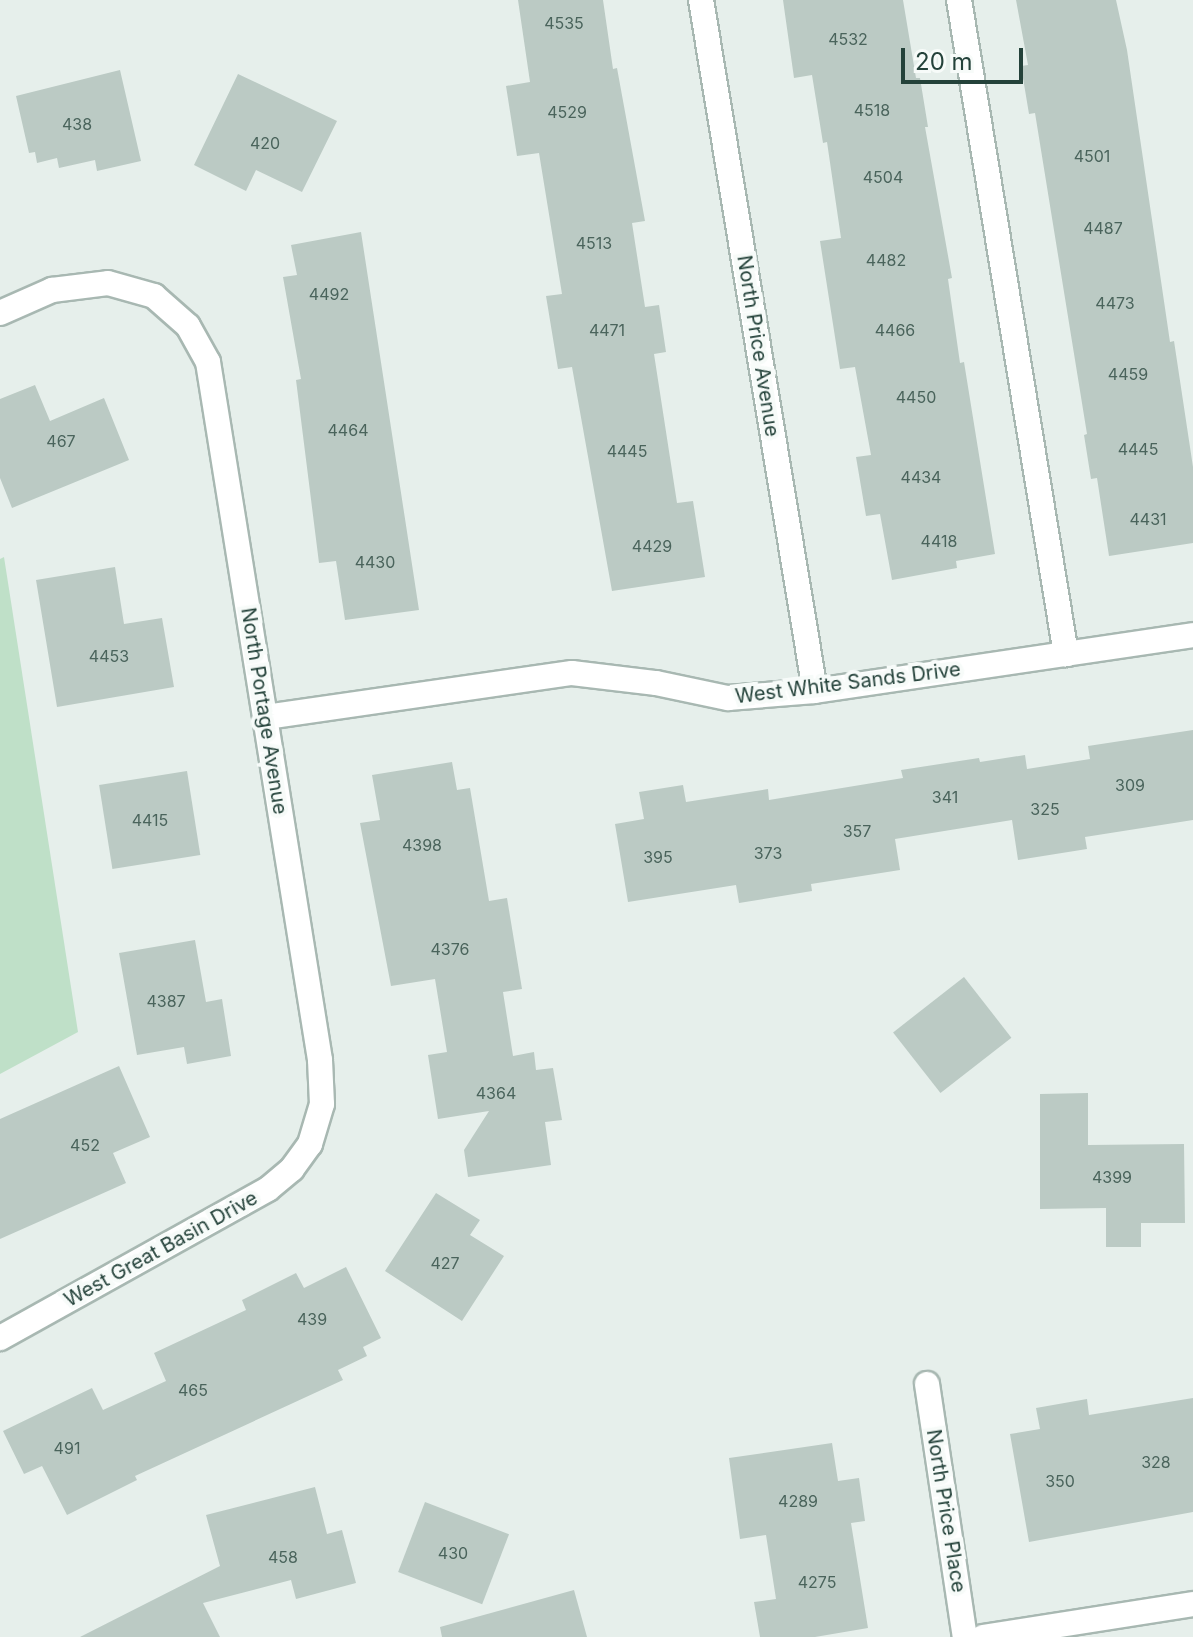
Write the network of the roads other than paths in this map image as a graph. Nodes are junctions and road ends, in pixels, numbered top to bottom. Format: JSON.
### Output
{"nodes":[{"id":1,"x":701,"y":0,"type":"edge"},
{"id":2,"x":959,"y":0,"type":"edge"},
{"id":3,"x":0,"y":313,"type":"edge"},
{"id":4,"x":1193,"y":635,"type":"edge"},
{"id":5,"x":1066,"y":654,"type":"junction"},
{"id":6,"x":815,"y":691,"type":"junction"},
{"id":7,"x":266,"y":717,"type":"junction"},
{"id":8,"x":310,"y":1144,"type":"joint"},
{"id":9,"x":0,"y":1338,"type":"edge"},
{"id":10,"x":927,"y":1384,"type":"dead end"},
{"id":11,"x":1193,"y":1604,"type":"edge"},
{"id":12,"x":965,"y":1637,"type":"edge"},
{"id":13,"x":983,"y":1637,"type":"edge"}],
"edges":[{"from":1,"to":6,"type":"street","name":"North Price Avenue"},
{"from":2,"to":5,"type":"street"},
{"from":3,"to":7,"type":"street","name":"North Portage Avenue"},
{"from":4,"to":5,"type":"street","name":"West White Sands Drive"},
{"from":5,"to":6,"type":"street","name":"West White Sands Drive"},
{"from":6,"to":7,"type":"street","name":"West White Sands Drive"},
{"from":7,"to":8,"type":"street","name":"North Portage Avenue"},
{"from":8,"to":9,"type":"street","name":"West Great Basin Drive"},
{"from":10,"to":12,"type":"street","name":"North Price Place"},
{"from":11,"to":13,"type":"street"}]}
